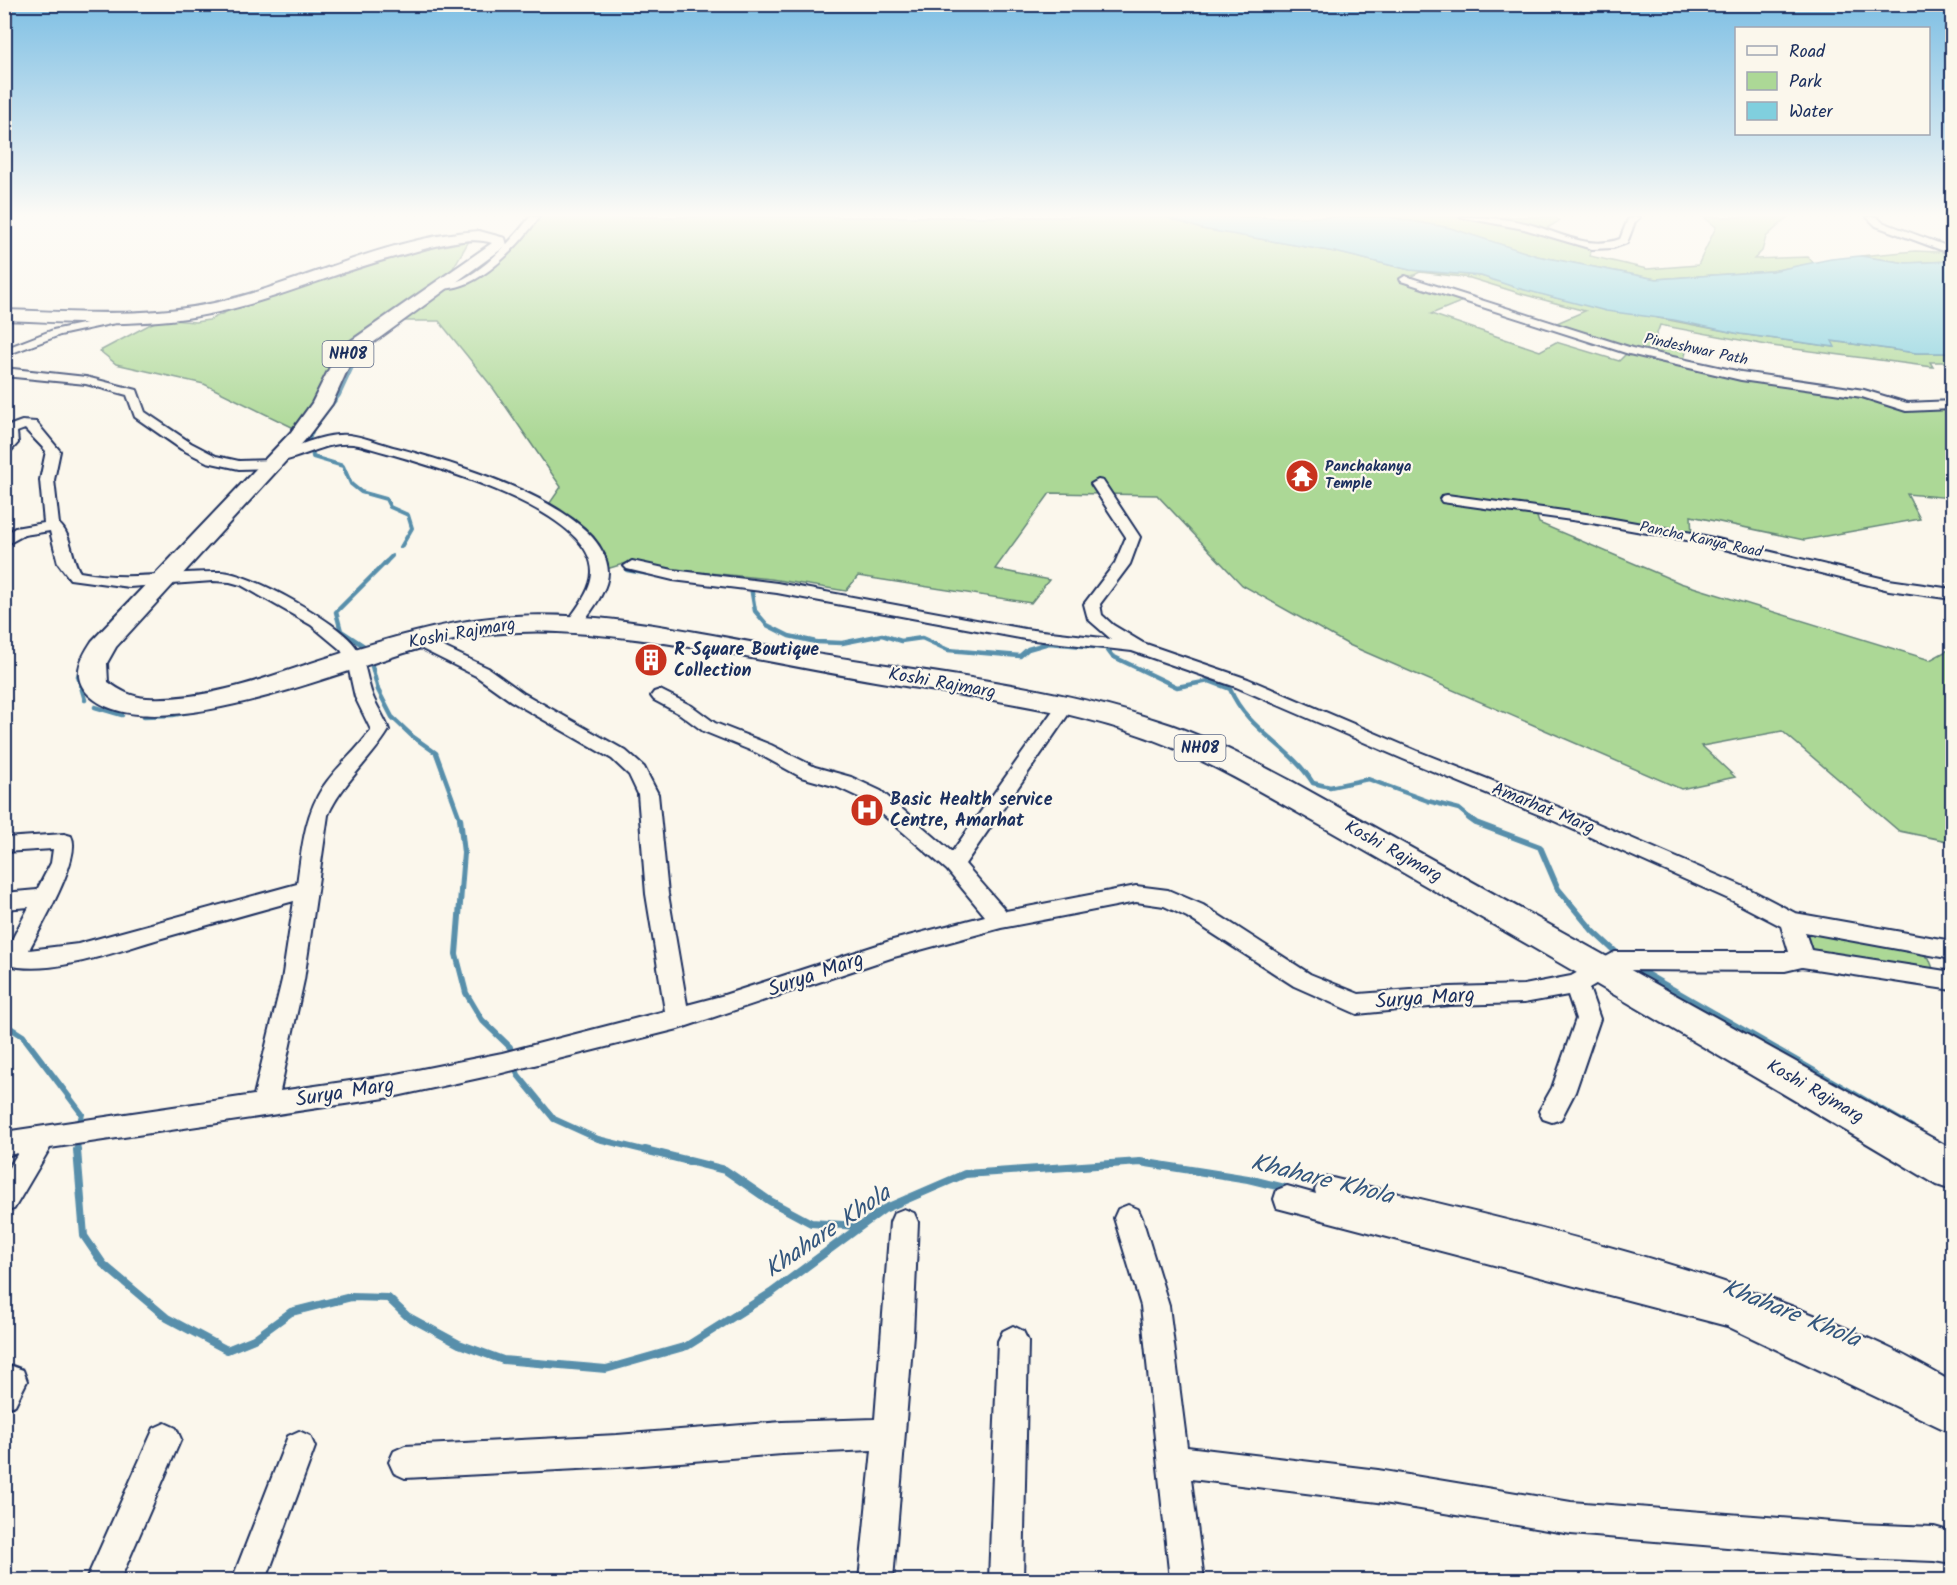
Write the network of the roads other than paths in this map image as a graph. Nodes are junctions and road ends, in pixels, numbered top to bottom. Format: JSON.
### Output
{"nodes":[{"id":1,"x":268,"y":291,"type":"edge"},
{"id":2,"x":435,"y":291,"type":"edge"},
{"id":3,"x":1443,"y":291,"type":"edge"},
{"id":4,"x":4,"y":315,"type":"edge"},
{"id":5,"x":127,"y":318,"type":"junction"},
{"id":6,"x":4,"y":352,"type":"edge"},
{"id":7,"x":4,"y":372,"type":"edge"},
{"id":8,"x":1953,"y":405,"type":"edge"},
{"id":9,"x":4,"y":450,"type":"edge"},
{"id":10,"x":276,"y":461,"type":"junction"},
{"id":11,"x":1098,"y":484,"type":"dead end"},
{"id":12,"x":1447,"y":499,"type":"dead end"},
{"id":13,"x":51,"y":526,"type":"junction"},
{"id":14,"x":4,"y":542,"type":"edge"},
{"id":15,"x":632,"y":566,"type":"dead end"},
{"id":16,"x":162,"y":581,"type":"junction"},
{"id":17,"x":1953,"y":594,"type":"edge"},
{"id":18,"x":573,"y":625,"type":"junction"},
{"id":19,"x":418,"y":640,"type":"junction"},
{"id":20,"x":1137,"y":647,"type":"junction"},
{"id":21,"x":355,"y":658,"type":"junction"},
{"id":22,"x":660,"y":696,"type":"dead end"},
{"id":23,"x":1065,"y":706,"type":"junction"},
{"id":24,"x":4,"y":845,"type":"edge"},
{"id":25,"x":954,"y":865,"type":"junction"},
{"id":26,"x":308,"y":889,"type":"junction"},
{"id":27,"x":44,"y":897,"type":"junction"},
{"id":28,"x":4,"y":901,"type":"edge"},
{"id":29,"x":1001,"y":920,"type":"junction"},
{"id":30,"x":1790,"y":921,"type":"junction"},
{"id":31,"x":1953,"y":950,"type":"edge"},
{"id":32,"x":1802,"y":958,"type":"junction"},
{"id":33,"x":9,"y":959,"type":"edge"},
{"id":34,"x":1607,"y":968,"type":"junction"},
{"id":35,"x":1953,"y":981,"type":"edge"},
{"id":36,"x":678,"y":1019,"type":"junction"},
{"id":37,"x":264,"y":1105,"type":"junction"},
{"id":38,"x":1552,"y":1111,"type":"dead end"},
{"id":39,"x":52,"y":1135,"type":"junction"},
{"id":40,"x":4,"y":1144,"type":"edge"},
{"id":41,"x":1953,"y":1171,"type":"edge"},
{"id":42,"x":1328,"y":1190,"type":"dead end"},
{"id":43,"x":1287,"y":1199,"type":"dead end"},
{"id":44,"x":4,"y":1200,"type":"edge"},
{"id":45,"x":1128,"y":1218,"type":"dead end"},
{"id":46,"x":904,"y":1222,"type":"dead end"},
{"id":47,"x":1793,"y":1332,"type":"junction"},
{"id":48,"x":1013,"y":1341,"type":"dead end"},
{"id":49,"x":1953,"y":1398,"type":"edge"},
{"id":50,"x":1953,"y":1418,"type":"edge"},
{"id":51,"x":889,"y":1434,"type":"junction"},
{"id":52,"x":165,"y":1439,"type":"dead end"},
{"id":53,"x":299,"y":1447,"type":"dead end"},
{"id":54,"x":1173,"y":1461,"type":"junction"},
{"id":55,"x":405,"y":1462,"type":"dead end"},
{"id":56,"x":1953,"y":1548,"type":"edge"},
{"id":57,"x":103,"y":1581,"type":"edge"},
{"id":58,"x":249,"y":1581,"type":"edge"},
{"id":59,"x":876,"y":1581,"type":"edge"},
{"id":60,"x":1006,"y":1581,"type":"edge"},
{"id":61,"x":1187,"y":1581,"type":"edge"}],
"edges":[{"from":1,"to":5,"type":"main road","name":"Koshi Rajmarg","number":"NH08"},
{"from":2,"to":10,"type":"main road","name":"Koshi Rajmarg","number":"NH08"},
{"from":3,"to":8,"type":"street","name":"Pindeshwar Path"},
{"from":4,"to":5,"type":"main road","name":"Koshi Rajmarg","number":"NH08"},
{"from":5,"to":6,"type":"street"},
{"from":7,"to":10,"type":"street"},
{"from":9,"to":13,"type":"street"},
{"from":10,"to":16,"type":"main road","name":"Koshi Rajmarg","number":"NH08"},
{"from":10,"to":18,"type":"street"},
{"from":11,"to":20,"type":"street"},
{"from":12,"to":17,"type":"street","name":"Pancha Kanya Road"},
{"from":13,"to":14,"type":"street"},
{"from":13,"to":16,"type":"street"},
{"from":15,"to":20,"type":"street"},
{"from":16,"to":21,"type":"street"},
{"from":16,"to":21,"type":"main road","name":"Koshi Rajmarg","number":"NH08"},
{"from":18,"to":19,"type":"main road","name":"Koshi Rajmarg","number":"NH08"},
{"from":18,"to":23,"type":"main road","name":"Koshi Rajmarg","number":"NH08"},
{"from":19,"to":21,"type":"main road","name":"Koshi Rajmarg","number":"NH08"},
{"from":19,"to":36,"type":"street"},
{"from":20,"to":30,"type":"street","name":"Amarhat Marg"},
{"from":21,"to":26,"type":"street"},
{"from":22,"to":25,"type":"street"},
{"from":23,"to":25,"type":"street"},
{"from":23,"to":34,"type":"main road","name":"Koshi Rajmarg","number":"NH08"},
{"from":24,"to":27,"type":"street"},
{"from":25,"to":29,"type":"street"},
{"from":26,"to":33,"type":"street"},
{"from":26,"to":37,"type":"street"},
{"from":27,"to":28,"type":"street"},
{"from":27,"to":33,"type":"street"},
{"from":29,"to":34,"type":"street","name":"Surya Marg"},
{"from":29,"to":36,"type":"street","name":"Surya Marg"},
{"from":30,"to":31,"type":"street","name":"Amarhat Marg"},
{"from":30,"to":32,"type":"street"},
{"from":32,"to":34,"type":"street","name":"Surya Marg"},
{"from":32,"to":35,"type":"street","name":"Surya Marg"},
{"from":34,"to":38,"type":"street"},
{"from":34,"to":41,"type":"main road","name":"Koshi Rajmarg","number":"NH08"},
{"from":36,"to":37,"type":"street","name":"Surya Marg"},
{"from":37,"to":39,"type":"street","name":"Surya Marg"},
{"from":39,"to":40,"type":"street","name":"Surya Marg"},
{"from":39,"to":44,"type":"street"},
{"from":42,"to":47,"type":"street"},
{"from":43,"to":47,"type":"street"},
{"from":45,"to":54,"type":"street"},
{"from":46,"to":51,"type":"street"},
{"from":47,"to":49,"type":"street"},
{"from":47,"to":50,"type":"street"},
{"from":48,"to":60,"type":"street"},
{"from":51,"to":55,"type":"street"},
{"from":51,"to":59,"type":"street"},
{"from":52,"to":57,"type":"street"},
{"from":53,"to":58,"type":"street"},
{"from":54,"to":56,"type":"street"},
{"from":54,"to":61,"type":"street"}]}
